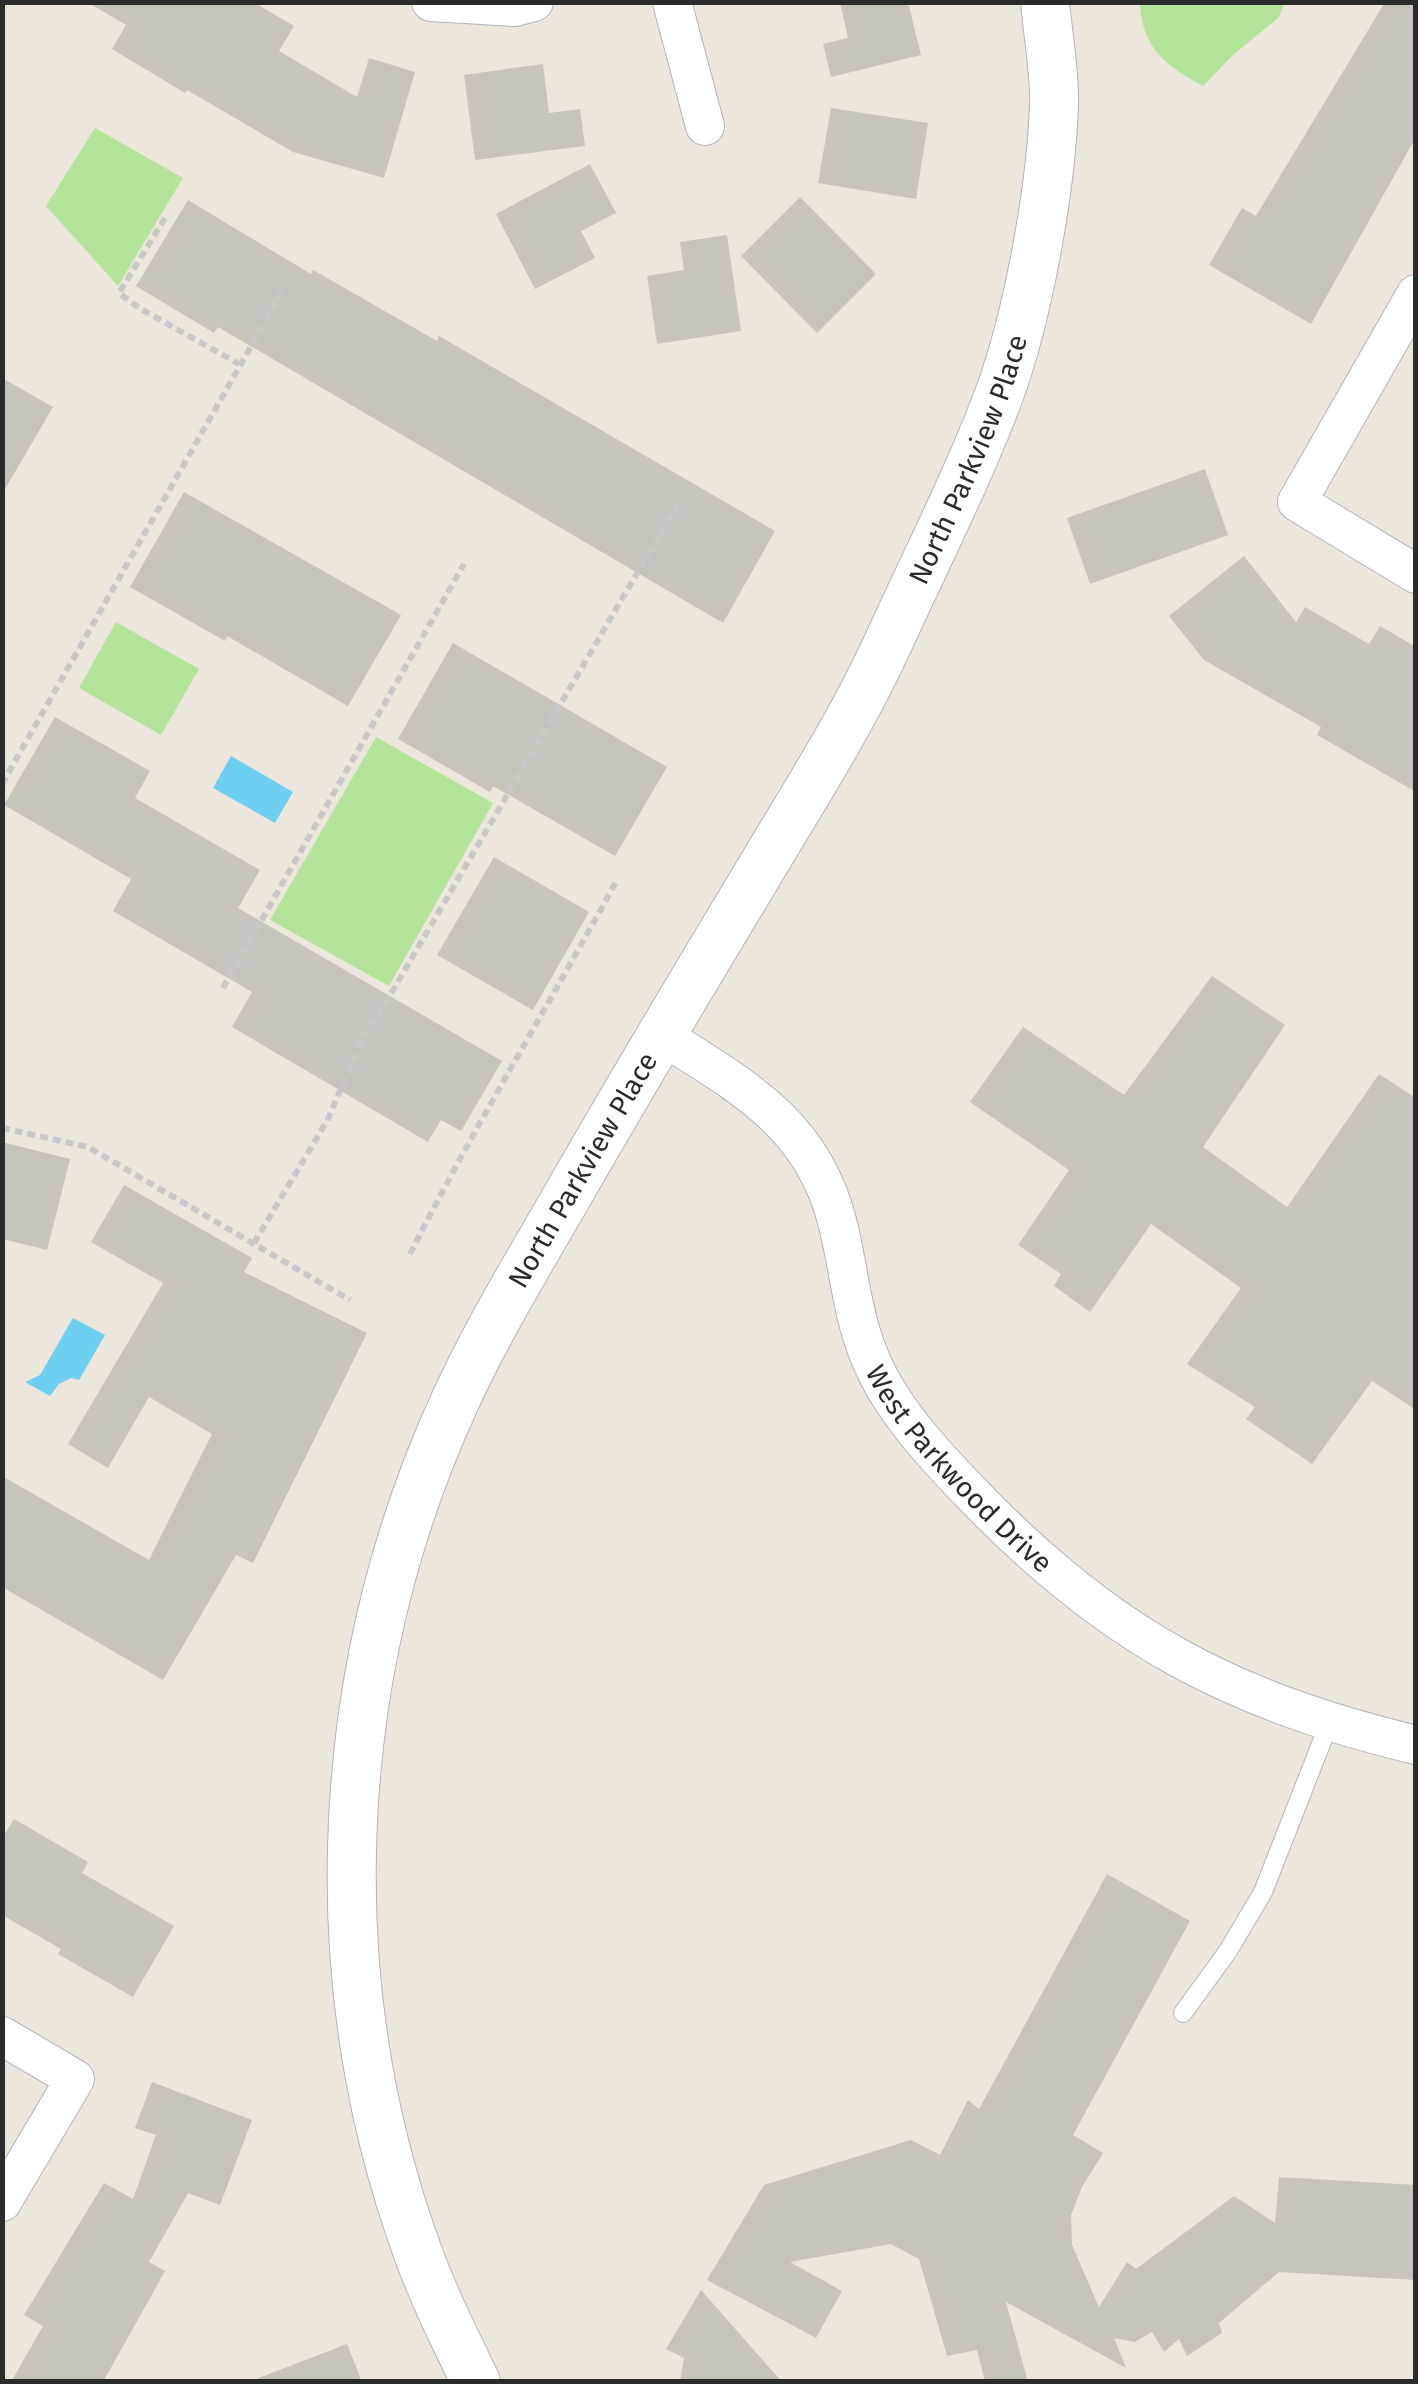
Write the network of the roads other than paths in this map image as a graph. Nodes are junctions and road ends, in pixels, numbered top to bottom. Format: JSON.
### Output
{"nodes":[{"id":1,"x":431,"y":2,"type":"edge"},
{"id":2,"x":534,"y":2,"type":"edge"},
{"id":3,"x":672,"y":2,"type":"edge"},
{"id":4,"x":1045,"y":2,"type":"edge"},
{"id":5,"x":704,"y":126,"type":"dead end"},
{"id":6,"x":1416,"y":294,"type":"edge"},
{"id":7,"x":1416,"y":574,"type":"edge"},
{"id":8,"x":661,"y":1034,"type":"junction"},
{"id":9,"x":1330,"y":1721,"type":"junction"},
{"id":10,"x":1416,"y":1746,"type":"edge"},
{"id":11,"x":1184,"y":2013,"type":"dead end"},
{"id":12,"x":2,"y":2036,"type":"edge"},
{"id":13,"x":2,"y":2202,"type":"edge"},
{"id":14,"x":476,"y":2382,"type":"edge"}],
"edges":[{"from":1,"to":2,"type":"street"},
{"from":3,"to":5,"type":"street"},
{"from":4,"to":8,"type":"street","name":"North Parkview Place"},
{"from":6,"to":7,"type":"street"},
{"from":8,"to":9,"type":"street","name":"West Parkwood Drive"},
{"from":8,"to":14,"type":"street","name":"North Parkview Place"},
{"from":9,"to":10,"type":"street","name":"West Parkwood Drive"},
{"from":9,"to":11,"type":"lane"},
{"from":12,"to":13,"type":"street"}]}
